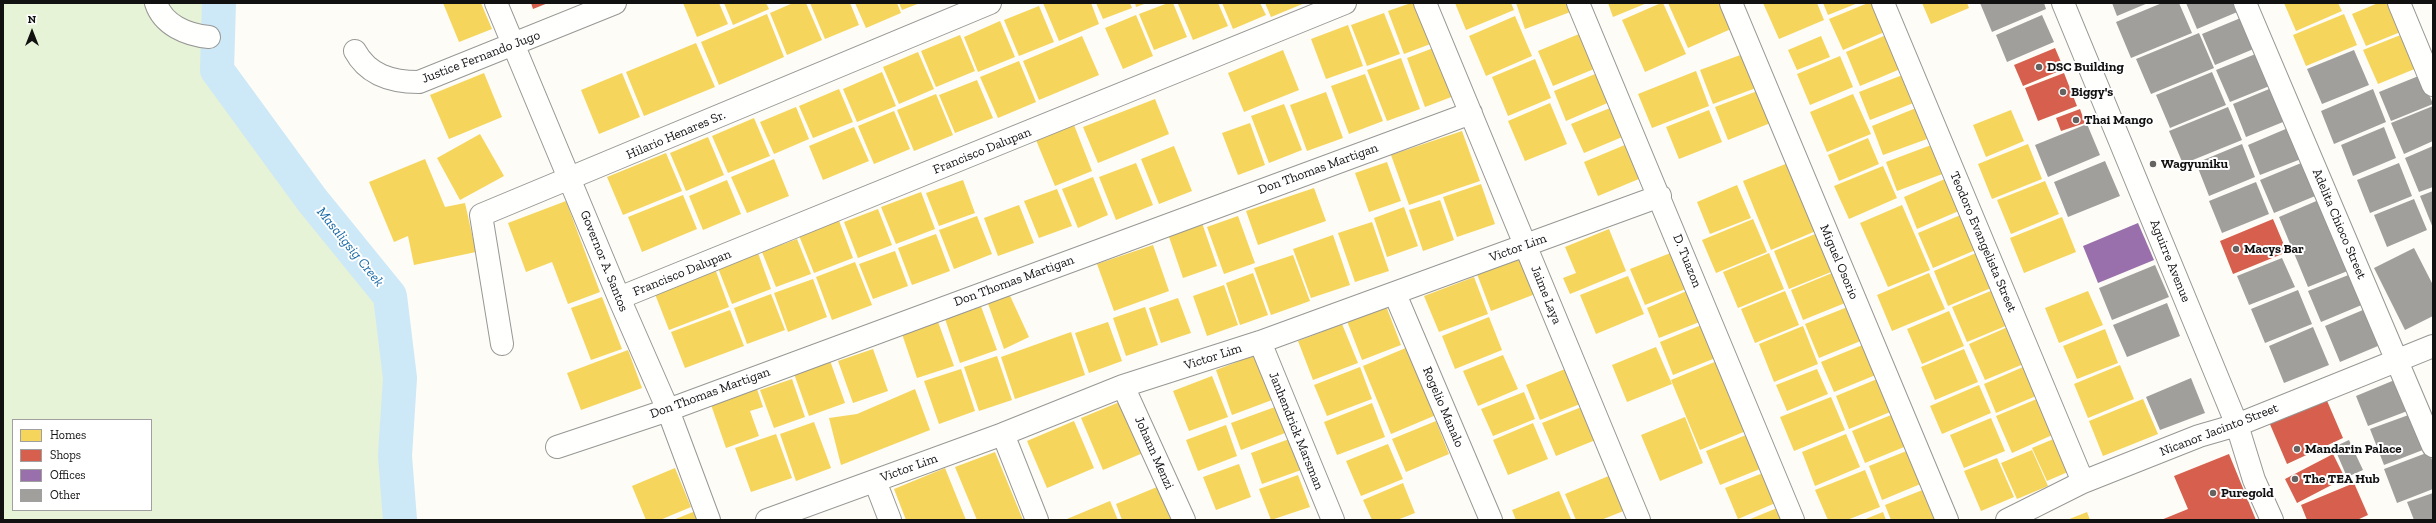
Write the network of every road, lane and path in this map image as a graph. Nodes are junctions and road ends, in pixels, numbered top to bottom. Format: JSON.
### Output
{"nodes":[{"id":1,"x":156,"y":3,"type":"edge"},
{"id":2,"x":496,"y":3,"type":"edge"},
{"id":3,"x":615,"y":3,"type":"edge"},
{"id":4,"x":990,"y":3,"type":"edge"},
{"id":5,"x":1345,"y":3,"type":"edge"},
{"id":6,"x":1425,"y":3,"type":"edge"},
{"id":7,"x":1578,"y":3,"type":"edge"},
{"id":8,"x":1731,"y":3,"type":"edge"},
{"id":9,"x":1883,"y":3,"type":"edge"},
{"id":10,"x":2063,"y":3,"type":"edge"},
{"id":11,"x":2245,"y":3,"type":"edge"},
{"id":12,"x":2399,"y":3,"type":"edge"},
{"id":13,"x":209,"y":37,"type":"dead end"},
{"id":14,"x":514,"y":45,"type":"junction"},
{"id":15,"x":354,"y":51,"type":"dead end"},
{"id":16,"x":2433,"y":85,"type":"edge"},
{"id":17,"x":1471,"y":113,"type":"junction"},
{"id":18,"x":570,"y":179,"type":"junction"},
{"id":19,"x":1660,"y":196,"type":"junction"},
{"id":20,"x":1526,"y":245,"type":"junction"},
{"id":21,"x":1395,"y":294,"type":"junction"},
{"id":22,"x":619,"y":298,"type":"junction"},
{"id":23,"x":1260,"y":342,"type":"junction"},
{"id":24,"x":502,"y":344,"type":"dead end"},
{"id":25,"x":2433,"y":346,"type":"edge"},
{"id":26,"x":2397,"y":360,"type":"junction"},
{"id":27,"x":1123,"y":386,"type":"junction"},
{"id":28,"x":668,"y":410,"type":"junction"},
{"id":29,"x":2237,"y":424,"type":"junction"},
{"id":30,"x":1003,"y":434,"type":"junction"},
{"id":31,"x":2433,"y":446,"type":"edge"},
{"id":32,"x":557,"y":447,"type":"dead end"},
{"id":33,"x":875,"y":480,"type":"junction"},
{"id":34,"x":2083,"y":482,"type":"junction"},
{"id":35,"x":709,"y":520,"type":"edge"},
{"id":36,"x":767,"y":520,"type":"edge"},
{"id":37,"x":890,"y":520,"type":"edge"},
{"id":38,"x":1037,"y":520,"type":"edge"},
{"id":39,"x":1184,"y":520,"type":"edge"},
{"id":40,"x":1333,"y":520,"type":"edge"},
{"id":41,"x":1491,"y":520,"type":"edge"},
{"id":42,"x":1640,"y":520,"type":"edge"},
{"id":43,"x":1793,"y":520,"type":"edge"},
{"id":44,"x":1947,"y":520,"type":"edge"},
{"id":45,"x":2007,"y":520,"type":"edge"},
{"id":46,"x":2272,"y":520,"type":"edge"}],
"edges":[{"from":1,"to":13,"type":"street"},
{"from":2,"to":14,"type":"street","name":"Governor A. Santos"},
{"from":3,"to":14,"type":"street","name":"Justice Fernando Jugo"},
{"from":4,"to":18,"type":"street","name":"Hilario Henares Sr."},
{"from":5,"to":22,"type":"street","name":"Francisco Dalupan"},
{"from":6,"to":17,"type":"street","name":"Jaime Laya"},
{"from":7,"to":19,"type":"street","name":"D. Tuazon"},
{"from":8,"to":44,"type":"street","name":"Miguel Osorio"},
{"from":9,"to":34,"type":"street","name":"Teodoro Evangelista Street"},
{"from":10,"to":29,"type":"street","name":"Aguirre Avenue"},
{"from":11,"to":26,"type":"street","name":"Adelita Chioco Street"},
{"from":12,"to":16,"type":"street"},
{"from":14,"to":15,"type":"street","name":"Justice Fernando Jugo"},
{"from":14,"to":18,"type":"street","name":"Governor A. Santos"},
{"from":17,"to":20,"type":"street","name":"Jaime Laya"},
{"from":17,"to":28,"type":"street","name":"Don Thomas Martigan"},
{"from":18,"to":22,"type":"street","name":"Governor A. Santos"},
{"from":18,"to":24,"type":"street","name":"Hilario Henares Sr."},
{"from":19,"to":20,"type":"street","name":"Victor Lim"},
{"from":19,"to":43,"type":"street","name":"D. Tuazon"},
{"from":20,"to":21,"type":"street","name":"Victor Lim"},
{"from":20,"to":42,"type":"street","name":"Jaime Laya"},
{"from":21,"to":23,"type":"street","name":"Victor Lim"},
{"from":21,"to":41,"type":"street","name":"Rogelio Manalo"},
{"from":22,"to":28,"type":"street","name":"Governor A. Santos"},
{"from":23,"to":27,"type":"street","name":"Victor Lim"},
{"from":23,"to":40,"type":"street","name":"Janhendrick Marsman"},
{"from":25,"to":26,"type":"street","name":"Nicanor Jacinto Street"},
{"from":26,"to":29,"type":"street","name":"Nicanor Jacinto Street"},
{"from":26,"to":31,"type":"street","name":"Adelita Chioco Street"},
{"from":27,"to":30,"type":"street","name":"Victor Lim"},
{"from":27,"to":39,"type":"street","name":"Johann Menzi"},
{"from":28,"to":32,"type":"street","name":"Don Thomas Martigan"},
{"from":28,"to":35,"type":"street","name":"Governor A. Santos"},
{"from":29,"to":34,"type":"street","name":"Nicanor Jacinto Street"},
{"from":29,"to":46,"type":"street","name":"Aguirre Avenue"},
{"from":30,"to":33,"type":"street","name":"Victor Lim"},
{"from":30,"to":38,"type":"street"},
{"from":33,"to":36,"type":"street","name":"Victor Lim"},
{"from":33,"to":37,"type":"street"},
{"from":34,"to":45,"type":"street","name":"Nicanor Jacinto Street"}]}
